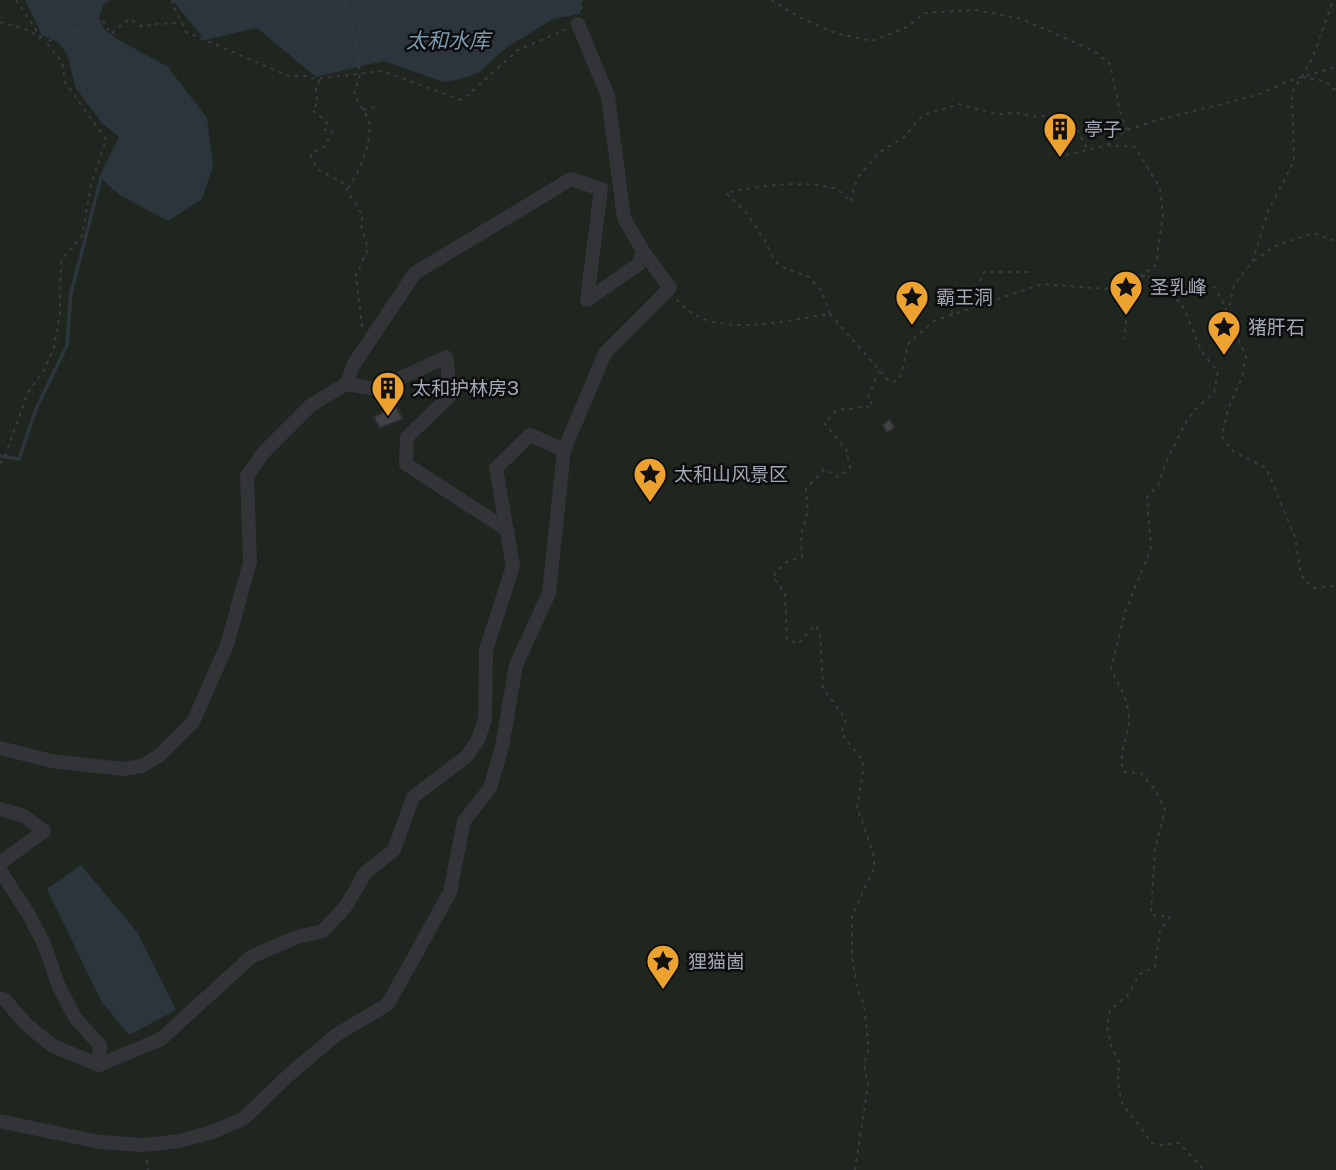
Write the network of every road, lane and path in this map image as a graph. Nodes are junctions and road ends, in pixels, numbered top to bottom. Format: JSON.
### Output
{"nodes":[{"id":1,"x":16,"y":0,"type":"edge"},
{"id":2,"x":173,"y":0,"type":"edge"},
{"id":3,"x":345,"y":0,"type":"edge"},
{"id":4,"x":771,"y":0,"type":"edge"},
{"id":5,"x":1333,"y":0,"type":"edge"},
{"id":6,"x":0,"y":22,"type":"edge"},
{"id":7,"x":182,"y":23,"type":"junction"},
{"id":8,"x":578,"y":24,"type":"joint"},
{"id":9,"x":1336,"y":67,"type":"edge"},
{"id":10,"x":360,"y":74,"type":"junction"},
{"id":11,"x":1301,"y":77,"type":"junction"},
{"id":12,"x":320,"y":79,"type":"junction"},
{"id":13,"x":1336,"y":91,"type":"edge"},
{"id":14,"x":378,"y":106,"type":"dead end"},
{"id":15,"x":362,"y":111,"type":"junction"},
{"id":16,"x":1127,"y":130,"type":"junction"},
{"id":17,"x":1107,"y":145,"type":"junction"},
{"id":18,"x":1088,"y":150,"type":"junction"},
{"id":19,"x":1066,"y":155,"type":"dead end"},
{"id":20,"x":346,"y":191,"type":"junction"},
{"id":21,"x":1336,"y":241,"type":"edge"},
{"id":22,"x":643,"y":251,"type":"junction"},
{"id":23,"x":1252,"y":262,"type":"junction"},
{"id":24,"x":1032,"y":272,"type":"dead end"},
{"id":25,"x":1142,"y":275,"type":"junction"},
{"id":26,"x":670,"y":289,"type":"junction"},
{"id":27,"x":830,"y":314,"type":"junction"},
{"id":28,"x":1228,"y":314,"type":"junction"},
{"id":29,"x":952,"y":315,"type":"junction"},
{"id":30,"x":1124,"y":339,"type":"dead end"},
{"id":31,"x":365,"y":348,"type":"junction"},
{"id":32,"x":879,"y":370,"type":"junction"},
{"id":33,"x":346,"y":384,"type":"junction"},
{"id":34,"x":564,"y":450,"type":"junction"},
{"id":35,"x":0,"y":463,"type":"edge"},
{"id":36,"x":507,"y":530,"type":"junction"},
{"id":37,"x":1336,"y":589,"type":"edge"},
{"id":38,"x":0,"y":748,"type":"edge"},
{"id":39,"x":0,"y":809,"type":"edge"},
{"id":40,"x":0,"y":863,"type":"edge"},
{"id":41,"x":0,"y":870,"type":"edge"},
{"id":42,"x":0,"y":999,"type":"edge"},
{"id":43,"x":99,"y":1065,"type":"junction"},
{"id":44,"x":0,"y":1121,"type":"edge"},
{"id":45,"x":855,"y":1170,"type":"edge"},
{"id":46,"x":1204,"y":1170,"type":"edge"}],
"edges":[{"from":1,"to":6,"type":"path"},
{"from":2,"to":7,"type":"path"},
{"from":3,"to":10,"type":"path"},
{"from":4,"to":16,"type":"path"},
{"from":5,"to":11,"type":"path"},
{"from":7,"to":12,"type":"path"},
{"from":7,"to":35,"type":"path"},
{"from":8,"to":10,"type":"path"},
{"from":8,"to":22,"type":"lane"},
{"from":9,"to":11,"type":"path"},
{"from":10,"to":12,"type":"path"},
{"from":10,"to":15,"type":"path"},
{"from":11,"to":13,"type":"path"},
{"from":11,"to":16,"type":"path"},
{"from":11,"to":23,"type":"path"},
{"from":12,"to":20,"type":"path"},
{"from":14,"to":15,"type":"path"},
{"from":15,"to":20,"type":"path"},
{"from":16,"to":17,"type":"path"},
{"from":17,"to":18,"type":"path"},
{"from":17,"to":25,"type":"path"},
{"from":18,"to":19,"type":"path"},
{"from":18,"to":27,"type":"path"},
{"from":20,"to":31,"type":"path"},
{"from":21,"to":23,"type":"path"},
{"from":22,"to":26,"type":"lane"},
{"from":22,"to":31,"type":"lane"},
{"from":23,"to":28,"type":"path"},
{"from":24,"to":29,"type":"path"},
{"from":25,"to":28,"type":"path"},
{"from":25,"to":29,"type":"path"},
{"from":25,"to":30,"type":"path"},
{"from":25,"to":46,"type":"path"},
{"from":26,"to":27,"type":"path"},
{"from":26,"to":34,"type":"lane"},
{"from":27,"to":32,"type":"path"},
{"from":28,"to":37,"type":"path"},
{"from":29,"to":32,"type":"path"},
{"from":31,"to":33,"type":"lane"},
{"from":32,"to":45,"type":"path"},
{"from":33,"to":36,"type":"lane"},
{"from":33,"to":38,"type":"lane"},
{"from":34,"to":36,"type":"lane"},
{"from":34,"to":44,"type":"lane"},
{"from":36,"to":43,"type":"lane"},
{"from":39,"to":40,"type":"lane"},
{"from":41,"to":43,"type":"lane"},
{"from":42,"to":43,"type":"lane"}]}
